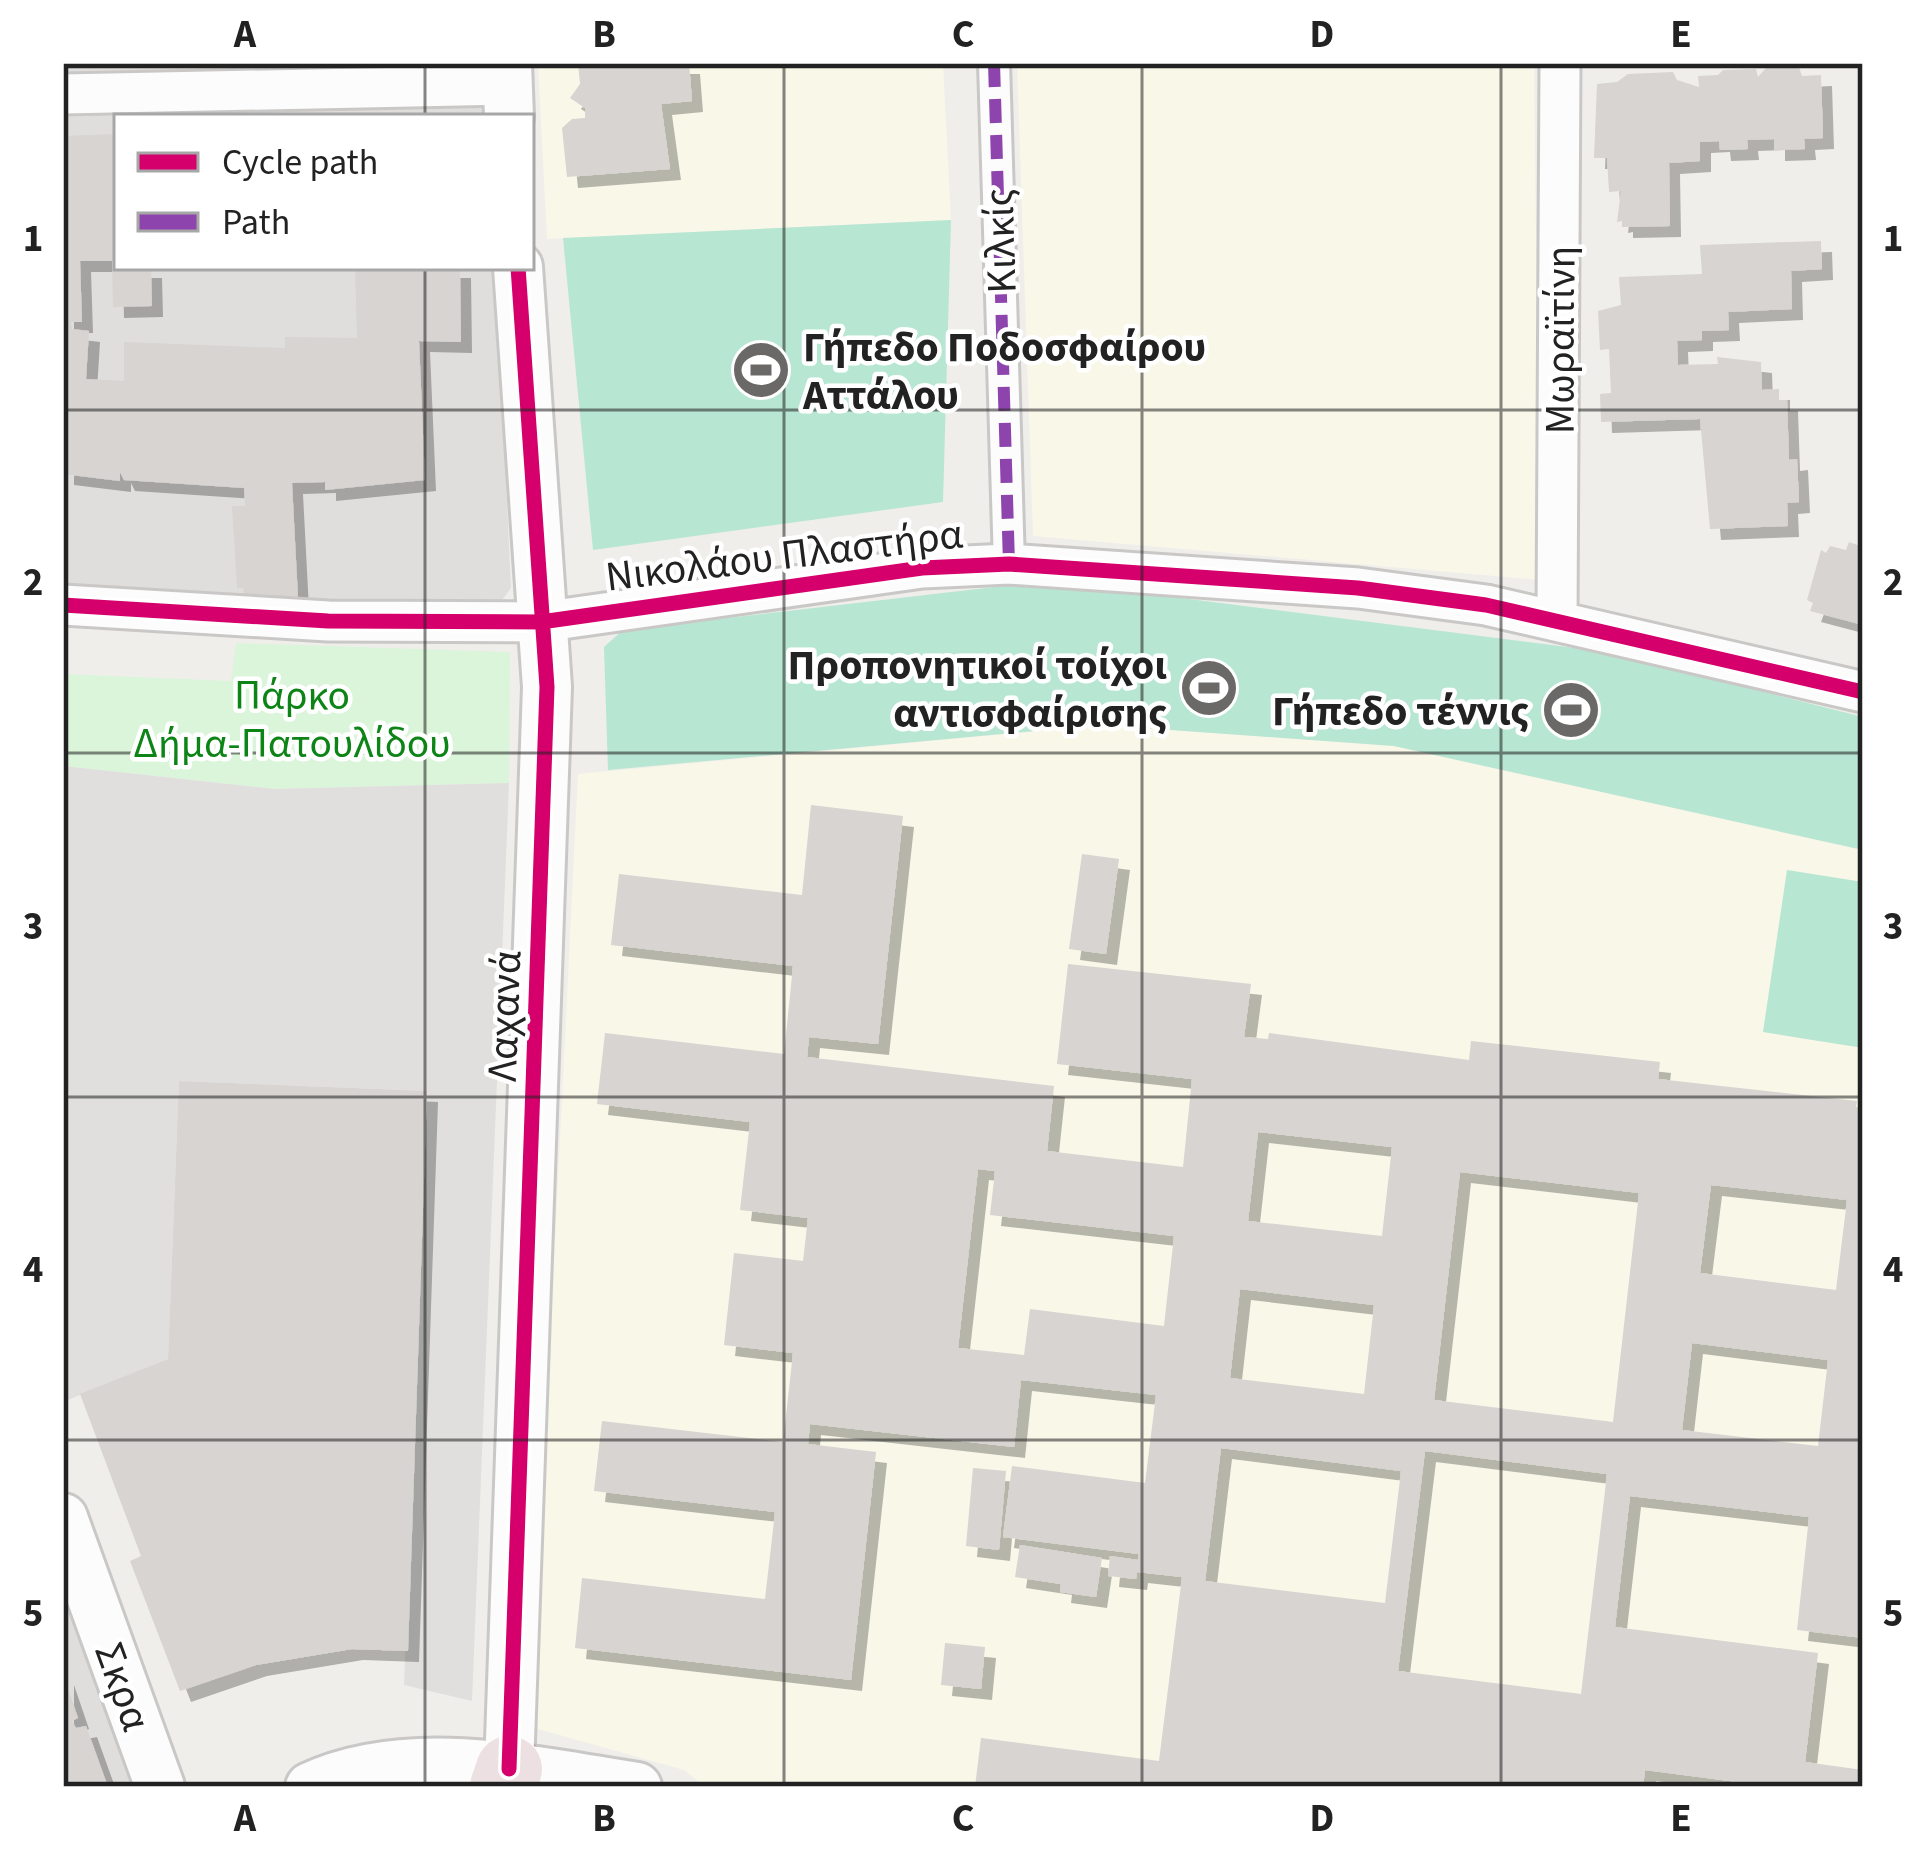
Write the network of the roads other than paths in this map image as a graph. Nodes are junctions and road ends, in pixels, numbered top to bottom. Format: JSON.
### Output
{"nodes":[{"id":1,"x":994,"y":63,"type":"edge"},
{"id":2,"x":1560,"y":63,"type":"edge"},
{"id":3,"x":226,"y":76,"type":"edge"},
{"id":4,"x":508,"y":88,"type":"edge"},
{"id":5,"x":63,"y":94,"type":"edge"},
{"id":6,"x":518,"y":270,"type":"edge"},
{"id":7,"x":1009,"y":564,"type":"junction"},
{"id":8,"x":63,"y":605,"type":"edge"},
{"id":9,"x":1557,"y":617,"type":"junction"},
{"id":10,"x":541,"y":622,"type":"junction"},
{"id":11,"x":1863,"y":692,"type":"edge"},
{"id":12,"x":63,"y":1518,"type":"edge"},
{"id":13,"x":508,"y":1781,"type":"edge"},
{"id":14,"x":160,"y":1787,"type":"edge"},
{"id":15,"x":310,"y":1787,"type":"edge"},
{"id":16,"x":637,"y":1787,"type":"edge"}],
"edges":[{"from":1,"to":7,"type":"street","name":"Κιλκίς"},
{"from":2,"to":9,"type":"street","name":"Μωραϊτίνη"},
{"from":3,"to":4,"type":"street"},
{"from":3,"to":5,"type":"street"},
{"from":6,"to":10,"type":"street","name":"Λαχανά"},
{"from":7,"to":9,"type":"street","name":"Νικολάου Πλαστήρα"},
{"from":7,"to":10,"type":"street","name":"Νικολάου Πλαστήρα"},
{"from":8,"to":10,"type":"street","name":"Νικολάου Πλαστήρα"},
{"from":9,"to":11,"type":"street","name":"Νικολάου Πλαστήρα"},
{"from":10,"to":13,"type":"street","name":"Λαχανά"},
{"from":12,"to":14,"type":"street","name":"Σκρα"},
{"from":13,"to":15,"type":"street"},
{"from":13,"to":16,"type":"street"}]}
